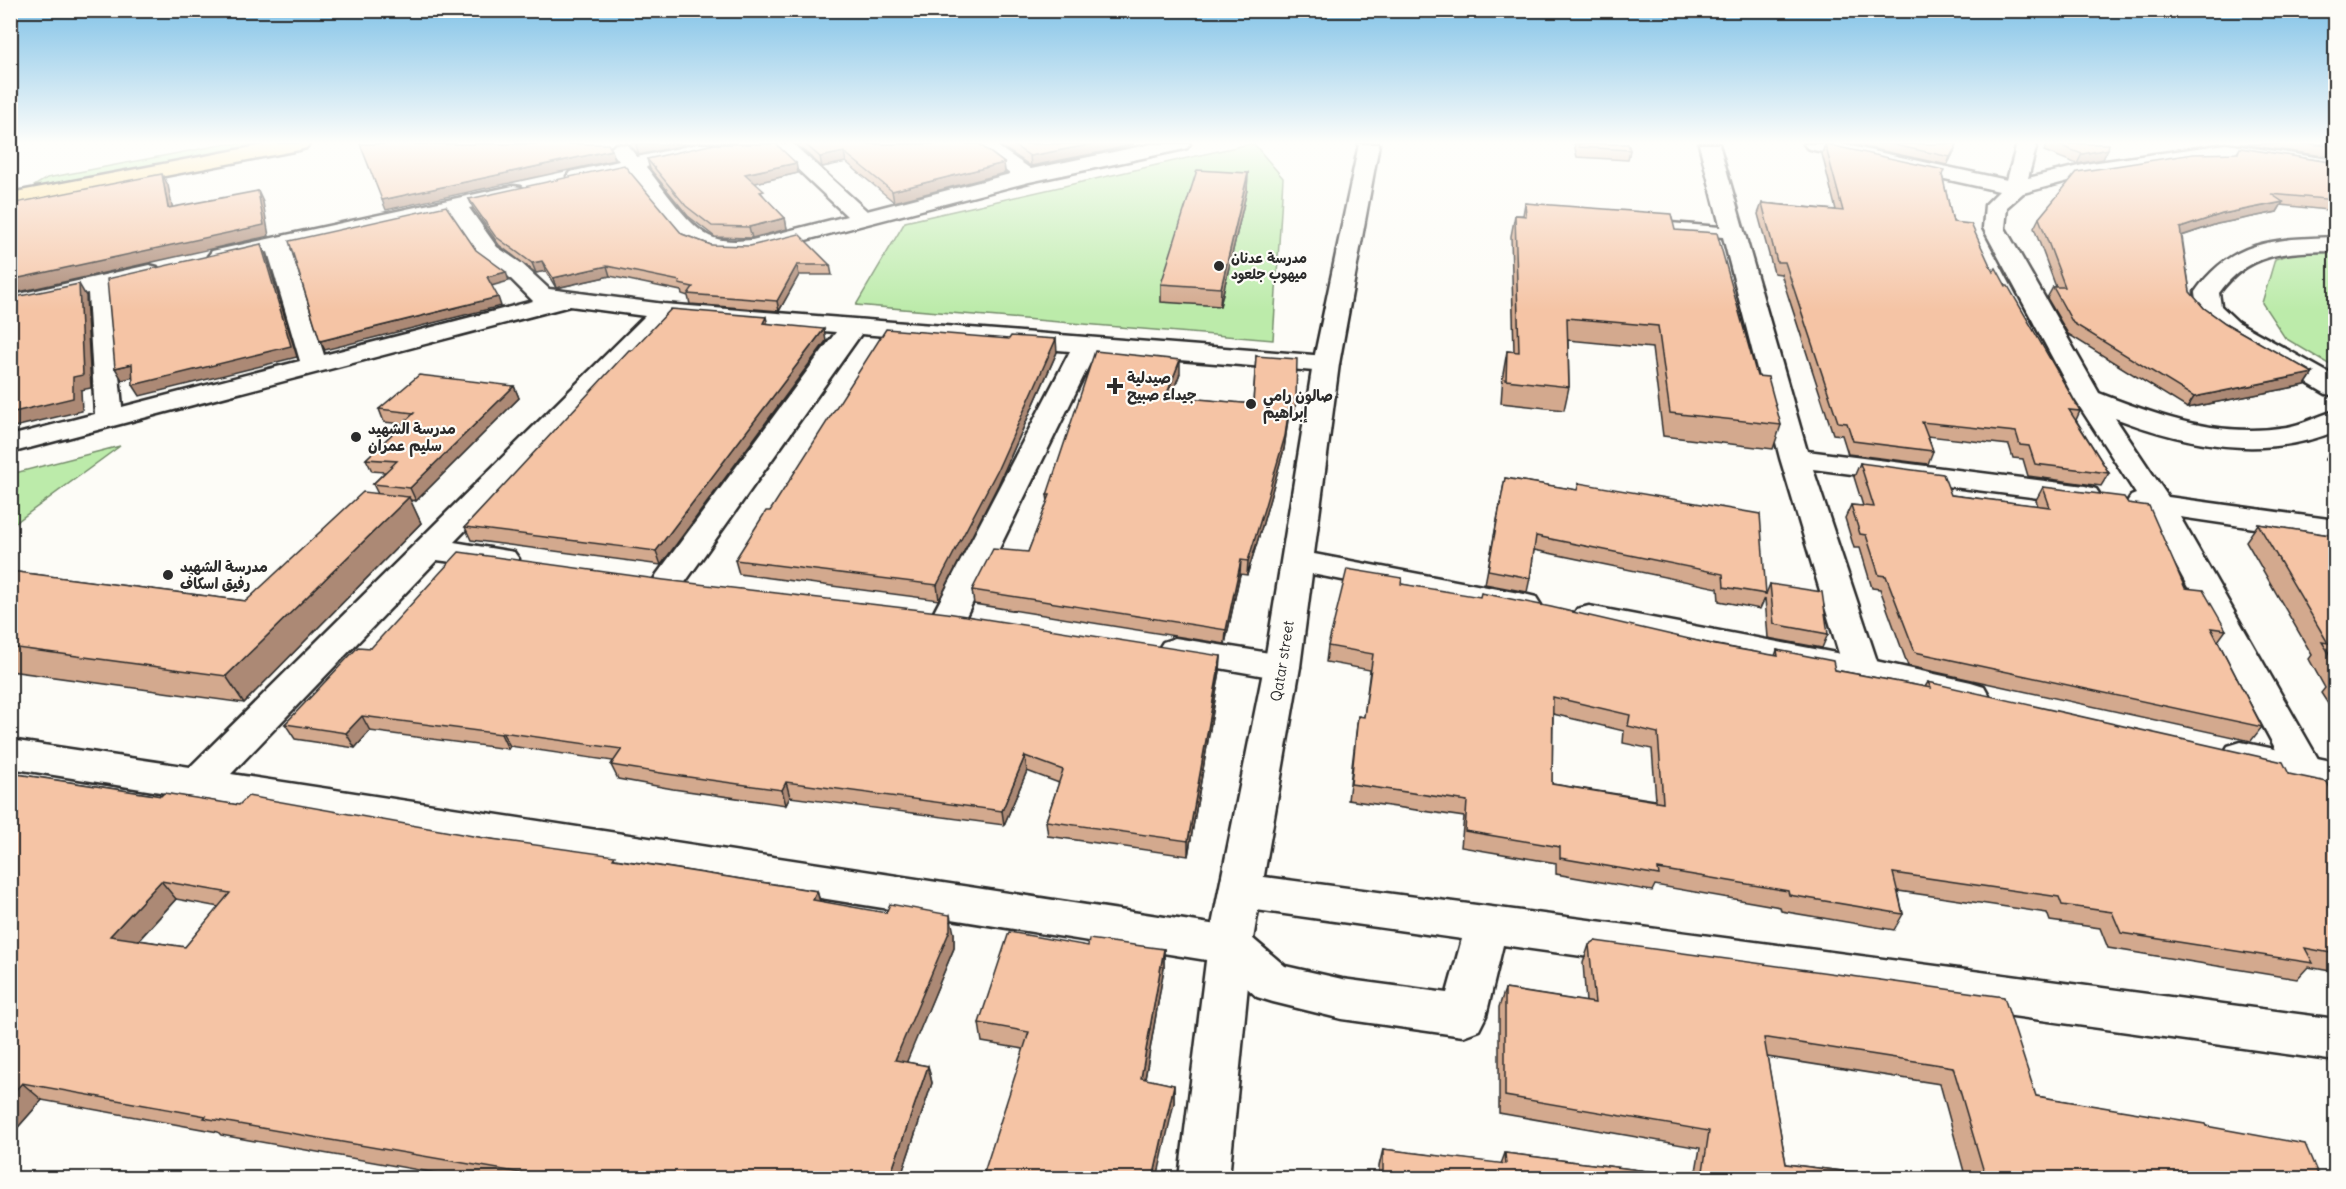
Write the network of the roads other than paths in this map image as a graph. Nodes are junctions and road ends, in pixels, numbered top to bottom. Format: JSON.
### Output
{"nodes":[{"id":1,"x":480,"y":199,"type":"edge"},
{"id":2,"x":663,"y":199,"type":"edge"},
{"id":3,"x":842,"y":199,"type":"edge"},
{"id":4,"x":935,"y":199,"type":"edge"},
{"id":5,"x":1358,"y":199,"type":"edge"},
{"id":6,"x":1724,"y":199,"type":"edge"},
{"id":7,"x":2002,"y":199,"type":"edge"},
{"id":8,"x":456,"y":205,"type":"junction"},
{"id":9,"x":862,"y":218,"type":"junction"},
{"id":10,"x":1632,"y":225,"type":"edge"},
{"id":11,"x":1733,"y":233,"type":"junction"},
{"id":12,"x":277,"y":243,"type":"junction"},
{"id":13,"x":2336,"y":244,"type":"edge"},
{"id":14,"x":199,"y":260,"type":"edge"},
{"id":15,"x":166,"y":268,"type":"edge"},
{"id":16,"x":99,"y":283,"type":"junction"},
{"id":17,"x":570,"y":299,"type":"junction"},
{"id":18,"x":10,"y":303,"type":"edge"},
{"id":19,"x":664,"y":310,"type":"junction"},
{"id":20,"x":854,"y":326,"type":"junction"},
{"id":21,"x":1086,"y":346,"type":"junction"},
{"id":22,"x":1326,"y":364,"type":"junction"},
{"id":23,"x":315,"y":367,"type":"junction"},
{"id":24,"x":2336,"y":388,"type":"edge"},
{"id":25,"x":2088,"y":398,"type":"junction"},
{"id":26,"x":2336,"y":419,"type":"edge"},
{"id":27,"x":109,"y":420,"type":"junction"},
{"id":28,"x":10,"y":445,"type":"edge"},
{"id":29,"x":1795,"y":458,"type":"junction"},
{"id":30,"x":2157,"y":504,"type":"junction"},
{"id":31,"x":2336,"y":530,"type":"edge"},
{"id":32,"x":430,"y":549,"type":"junction"},
{"id":33,"x":1298,"y":561,"type":"junction"},
{"id":34,"x":533,"y":563,"type":"edge"},
{"id":35,"x":635,"y":576,"type":"edge"},
{"id":36,"x":669,"y":581,"type":"junction"},
{"id":37,"x":704,"y":585,"type":"edge"},
{"id":38,"x":915,"y":610,"type":"edge"},
{"id":39,"x":950,"y":614,"type":"junction"},
{"id":40,"x":986,"y":620,"type":"edge"},
{"id":41,"x":1140,"y":645,"type":"edge"},
{"id":42,"x":1282,"y":667,"type":"junction"},
{"id":43,"x":1862,"y":670,"type":"junction"},
{"id":44,"x":2002,"y":702,"type":"edge"},
{"id":45,"x":2212,"y":750,"type":"edge"},
{"id":46,"x":10,"y":754,"type":"edge"},
{"id":47,"x":2320,"y":774,"type":"edge"},
{"id":48,"x":199,"y":782,"type":"junction"},
{"id":49,"x":1242,"y":891,"type":"junction"},
{"id":50,"x":1487,"y":925,"type":"junction"},
{"id":51,"x":1230,"y":945,"type":"junction"},
{"id":52,"x":2336,"y":1040,"type":"edge"},
{"id":53,"x":1204,"y":1179,"type":"edge"}],
"edges":[{"from":1,"to":8,"type":"street"},
{"from":2,"to":9,"type":"street"},
{"from":3,"to":9,"type":"street"},
{"from":4,"to":9,"type":"street"},
{"from":5,"to":22,"type":"street","name":"Qatar street"},
{"from":6,"to":11,"type":"street"},
{"from":7,"to":25,"type":"street"},
{"from":8,"to":12,"type":"street"},
{"from":8,"to":17,"type":"street"},
{"from":10,"to":11,"type":"lane"},
{"from":11,"to":29,"type":"street"},
{"from":12,"to":14,"type":"street"},
{"from":12,"to":23,"type":"street"},
{"from":13,"to":24,"type":"street"},
{"from":15,"to":16,"type":"street"},
{"from":16,"to":18,"type":"street"},
{"from":16,"to":27,"type":"street"},
{"from":17,"to":19,"type":"street"},
{"from":17,"to":23,"type":"street"},
{"from":19,"to":20,"type":"street"},
{"from":19,"to":32,"type":"street"},
{"from":20,"to":21,"type":"street"},
{"from":20,"to":36,"type":"street"},
{"from":21,"to":22,"type":"street"},
{"from":21,"to":39,"type":"street"},
{"from":22,"to":33,"type":"street","name":"Qatar street"},
{"from":23,"to":27,"type":"street"},
{"from":25,"to":26,"type":"street"},
{"from":25,"to":30,"type":"street"},
{"from":27,"to":28,"type":"street"},
{"from":29,"to":30,"type":"street"},
{"from":29,"to":43,"type":"street"},
{"from":30,"to":31,"type":"street"},
{"from":30,"to":47,"type":"street"},
{"from":32,"to":34,"type":"street"},
{"from":32,"to":48,"type":"street"},
{"from":33,"to":42,"type":"street","name":"Qatar street"},
{"from":33,"to":43,"type":"street"},
{"from":35,"to":36,"type":"street"},
{"from":36,"to":37,"type":"street"},
{"from":38,"to":39,"type":"street"},
{"from":39,"to":40,"type":"street"},
{"from":41,"to":42,"type":"street"},
{"from":42,"to":49,"type":"street","name":"Qatar street"},
{"from":43,"to":44,"type":"street"},
{"from":45,"to":47,"type":"street"},
{"from":46,"to":48,"type":"street"},
{"from":48,"to":51,"type":"street"},
{"from":49,"to":50,"type":"street"},
{"from":49,"to":51,"type":"street","name":"Qatar street"},
{"from":50,"to":51,"type":"street"},
{"from":50,"to":52,"type":"street"},
{"from":51,"to":53,"type":"street","name":"Qatar street"}]}
